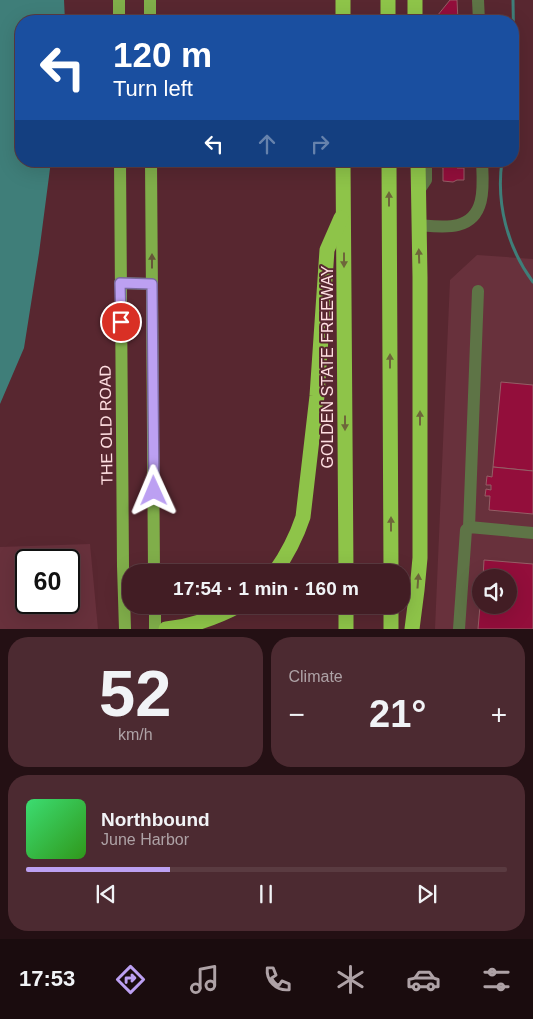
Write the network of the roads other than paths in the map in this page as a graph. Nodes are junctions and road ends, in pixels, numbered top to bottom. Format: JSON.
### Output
{"nodes":[{"id":1,"x":120,"y":0,"type":"edge"},
{"id":2,"x":150,"y":0,"type":"edge"},
{"id":3,"x":342,"y":0,"type":"edge"},
{"id":4,"x":388,"y":0,"type":"edge"},
{"id":5,"x":415,"y":0,"type":"edge"},
{"id":6,"x":478,"y":0,"type":"edge"},
{"id":7,"x":119,"y":15,"type":"edge"},
{"id":8,"x":150,"y":15,"type":"edge"},
{"id":9,"x":343,"y":15,"type":"edge"},
{"id":10,"x":388,"y":15,"type":"edge"},
{"id":11,"x":415,"y":15,"type":"edge"},
{"id":12,"x":479,"y":15,"type":"edge"},
{"id":13,"x":120,"y":167,"type":"edge"},
{"id":14,"x":151,"y":167,"type":"edge"},
{"id":15,"x":343,"y":167,"type":"edge"},
{"id":16,"x":389,"y":167,"type":"edge"},
{"id":17,"x":418,"y":167,"type":"edge"},
{"id":18,"x":426,"y":167,"type":"edge"},
{"id":19,"x":482,"y":167,"type":"edge"},
{"id":20,"x":418,"y":192,"type":"junction"},
{"id":21,"x":344,"y":212,"type":"junction"},
{"id":22,"x":418,"y":225,"type":"junction"},
{"id":23,"x":120,"y":283,"type":"junction"},
{"id":24,"x":152,"y":284,"type":"junction"},
{"id":25,"x":478,"y":291,"type":"dead end"},
{"id":26,"x":469,"y":527,"type":"junction"},
{"id":27,"x":533,"y":533,"type":"edge"},
{"id":28,"x":154,"y":564,"type":"edge"},
{"id":29,"x":280,"y":564,"type":"edge"},
{"id":30,"x":346,"y":564,"type":"edge"},
{"id":31,"x":391,"y":564,"type":"edge"},
{"id":32,"x":155,"y":614,"type":"edge"},
{"id":33,"x":224,"y":614,"type":"edge"},
{"id":34,"x":346,"y":614,"type":"edge"},
{"id":35,"x":391,"y":614,"type":"edge"},
{"id":36,"x":125,"y":629,"type":"edge"},
{"id":37,"x":155,"y":629,"type":"edge"},
{"id":38,"x":166,"y":629,"type":"edge"},
{"id":39,"x":346,"y":629,"type":"edge"},
{"id":40,"x":392,"y":629,"type":"edge"},
{"id":41,"x":412,"y":629,"type":"edge"},
{"id":42,"x":459,"y":629,"type":"edge"}],
"edges":[{"from":1,"to":7,"type":"main road"},
{"from":2,"to":8,"type":"main road"},
{"from":3,"to":9,"type":"highway"},
{"from":4,"to":10,"type":"highway"},
{"from":5,"to":11,"type":"highway"},
{"from":6,"to":12,"type":"lane"},
{"from":13,"to":23,"type":"main road","name":"THE OLD ROAD"},
{"from":24,"to":14,"type":"main road","one_way":true},
{"from":15,"to":21,"type":"highway","name":"GOLDEN STATE FREEWAY"},
{"from":31,"to":16,"type":"highway","one_way":true},
{"from":17,"to":20,"type":"highway"},
{"from":18,"to":20,"type":"lane"},
{"from":19,"to":22,"type":"lane"},
{"from":20,"to":22,"type":"highway"},
{"from":21,"to":29,"type":"highway"},
{"from":21,"to":30,"type":"highway","name":"GOLDEN STATE FREEWAY","one_way":true},
{"from":41,"to":22,"type":"highway","one_way":true},
{"from":23,"to":24,"type":"lane"},
{"from":23,"to":36,"type":"main road","name":"THE OLD ROAD"},
{"from":24,"to":28,"type":"main road"},
{"from":25,"to":26,"type":"lane"},
{"from":26,"to":27,"type":"lane"},
{"from":26,"to":42,"type":"lane"},
{"from":32,"to":37,"type":"main road"},
{"from":33,"to":38,"type":"highway"},
{"from":34,"to":39,"type":"highway"},
{"from":35,"to":40,"type":"highway"}]}
